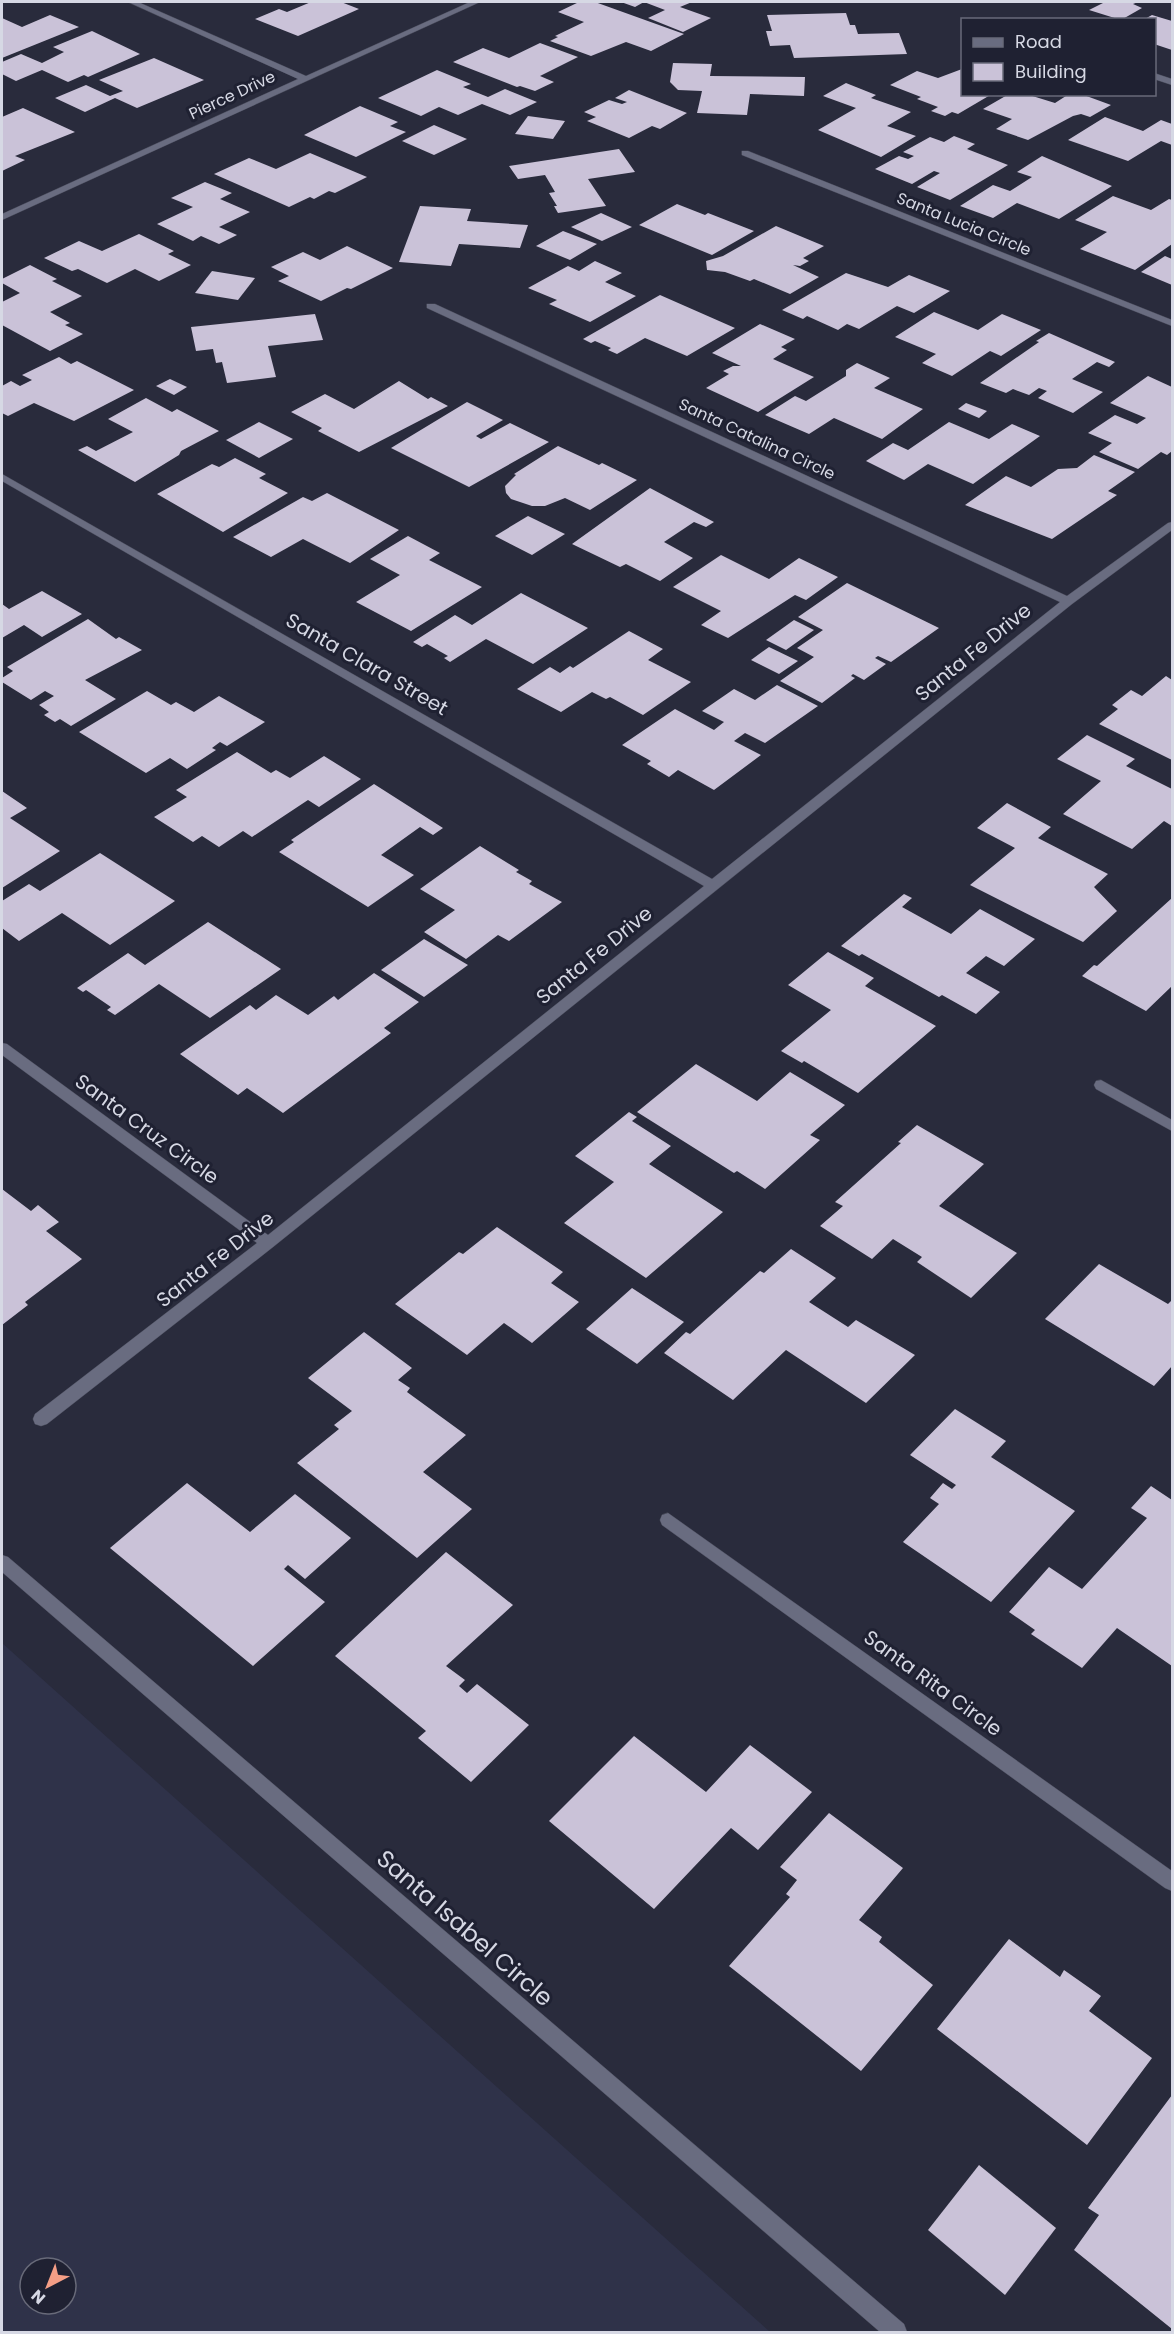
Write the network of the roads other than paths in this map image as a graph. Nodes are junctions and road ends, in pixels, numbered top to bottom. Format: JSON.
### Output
{"nodes":[{"id":1,"x":132,"y":2,"type":"edge"},
{"id":2,"x":476,"y":2,"type":"edge"},
{"id":3,"x":1156,"y":76,"type":"edge"},
{"id":4,"x":305,"y":79,"type":"junction"},
{"id":5,"x":1173,"y":82,"type":"edge"},
{"id":6,"x":745,"y":153,"type":"dead end"},
{"id":7,"x":2,"y":217,"type":"edge"},
{"id":8,"x":431,"y":306,"type":"dead end"},
{"id":9,"x":1173,"y":323,"type":"edge"},
{"id":10,"x":2,"y":477,"type":"edge"},
{"id":11,"x":1173,"y":525,"type":"edge"},
{"id":12,"x":1068,"y":602,"type":"junction"},
{"id":13,"x":712,"y":885,"type":"junction"},
{"id":14,"x":2,"y":1048,"type":"edge"},
{"id":15,"x":1101,"y":1085,"type":"dead end"},
{"id":16,"x":1173,"y":1126,"type":"edge"},
{"id":17,"x":268,"y":1243,"type":"junction"},
{"id":18,"x":41,"y":1419,"type":"dead end"},
{"id":19,"x":668,"y":1520,"type":"dead end"},
{"id":20,"x":2,"y":1562,"type":"edge"},
{"id":21,"x":1173,"y":1882,"type":"edge"},
{"id":22,"x":896,"y":2332,"type":"edge"}],
"edges":[{"from":1,"to":4,"type":"street"},
{"from":2,"to":4,"type":"street","name":"Pierce Drive"},
{"from":3,"to":5,"type":"street"},
{"from":4,"to":7,"type":"street","name":"Pierce Drive"},
{"from":6,"to":9,"type":"street","name":"Santa Lucia Circle"},
{"from":8,"to":12,"type":"street","name":"Santa Catalina Circle"},
{"from":10,"to":13,"type":"street","name":"Santa Clara Street"},
{"from":11,"to":12,"type":"street","name":"Santa Fe Drive"},
{"from":12,"to":13,"type":"street","name":"Santa Fe Drive"},
{"from":13,"to":17,"type":"street","name":"Santa Fe Drive"},
{"from":14,"to":17,"type":"street","name":"Santa Cruz Circle"},
{"from":15,"to":16,"type":"street"},
{"from":17,"to":18,"type":"street","name":"Santa Fe Drive"},
{"from":19,"to":21,"type":"street","name":"Santa Rita Circle"},
{"from":20,"to":22,"type":"street","name":"Santa Isabel Circle"}]}
